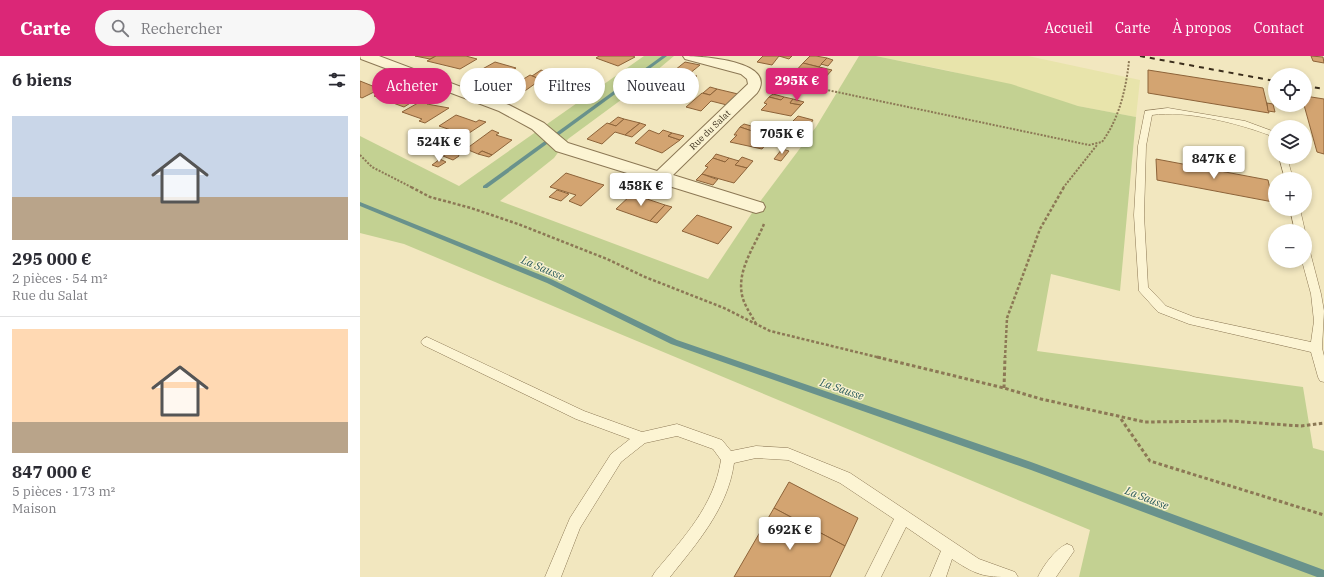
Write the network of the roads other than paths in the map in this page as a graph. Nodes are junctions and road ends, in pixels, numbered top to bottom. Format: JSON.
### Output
{"nodes":[{"id":1,"x":366,"y":56,"type":"edge"},
{"id":2,"x":690,"y":56,"type":"edge"},
{"id":3,"x":1268,"y":132,"type":"edge"},
{"id":4,"x":661,"y":177,"type":"junction"},
{"id":5,"x":756,"y":207,"type":"road end"},
{"id":6,"x":1309,"y":268,"type":"edge"},
{"id":7,"x":427,"y":342,"type":"dead end"},
{"id":8,"x":1316,"y":348,"type":"junction"},
{"id":9,"x":1324,"y":377,"type":"edge"},
{"id":10,"x":642,"y":438,"type":"junction"},
{"id":11,"x":728,"y":458,"type":"junction"},
{"id":12,"x":902,"y":517,"type":"junction"},
{"id":13,"x":949,"y":548,"type":"junction"},
{"id":14,"x":1067,"y":551,"type":"dead end"},
{"id":15,"x":553,"y":577,"type":"edge"},
{"id":16,"x":660,"y":577,"type":"edge"},
{"id":17,"x":873,"y":577,"type":"edge"},
{"id":18,"x":938,"y":577,"type":"edge"},
{"id":19,"x":1010,"y":577,"type":"edge"},
{"id":20,"x":1046,"y":577,"type":"edge"}],
"edges":[{"from":1,"to":4,"type":"street"},
{"from":2,"to":4,"type":"street","name":"Rue du Salat"},
{"from":3,"to":8,"type":"lane"},
{"from":4,"to":5,"type":"street"},
{"from":6,"to":8,"type":"lane"},
{"from":7,"to":10,"type":"lane"},
{"from":8,"to":9,"type":"lane"},
{"from":10,"to":11,"type":"lane"},
{"from":10,"to":15,"type":"lane"},
{"from":11,"to":12,"type":"lane"},
{"from":11,"to":16,"type":"lane"},
{"from":12,"to":13,"type":"lane"},
{"from":12,"to":17,"type":"lane"},
{"from":13,"to":18,"type":"lane"},
{"from":13,"to":19,"type":"lane"},
{"from":14,"to":20,"type":"lane"}]}
